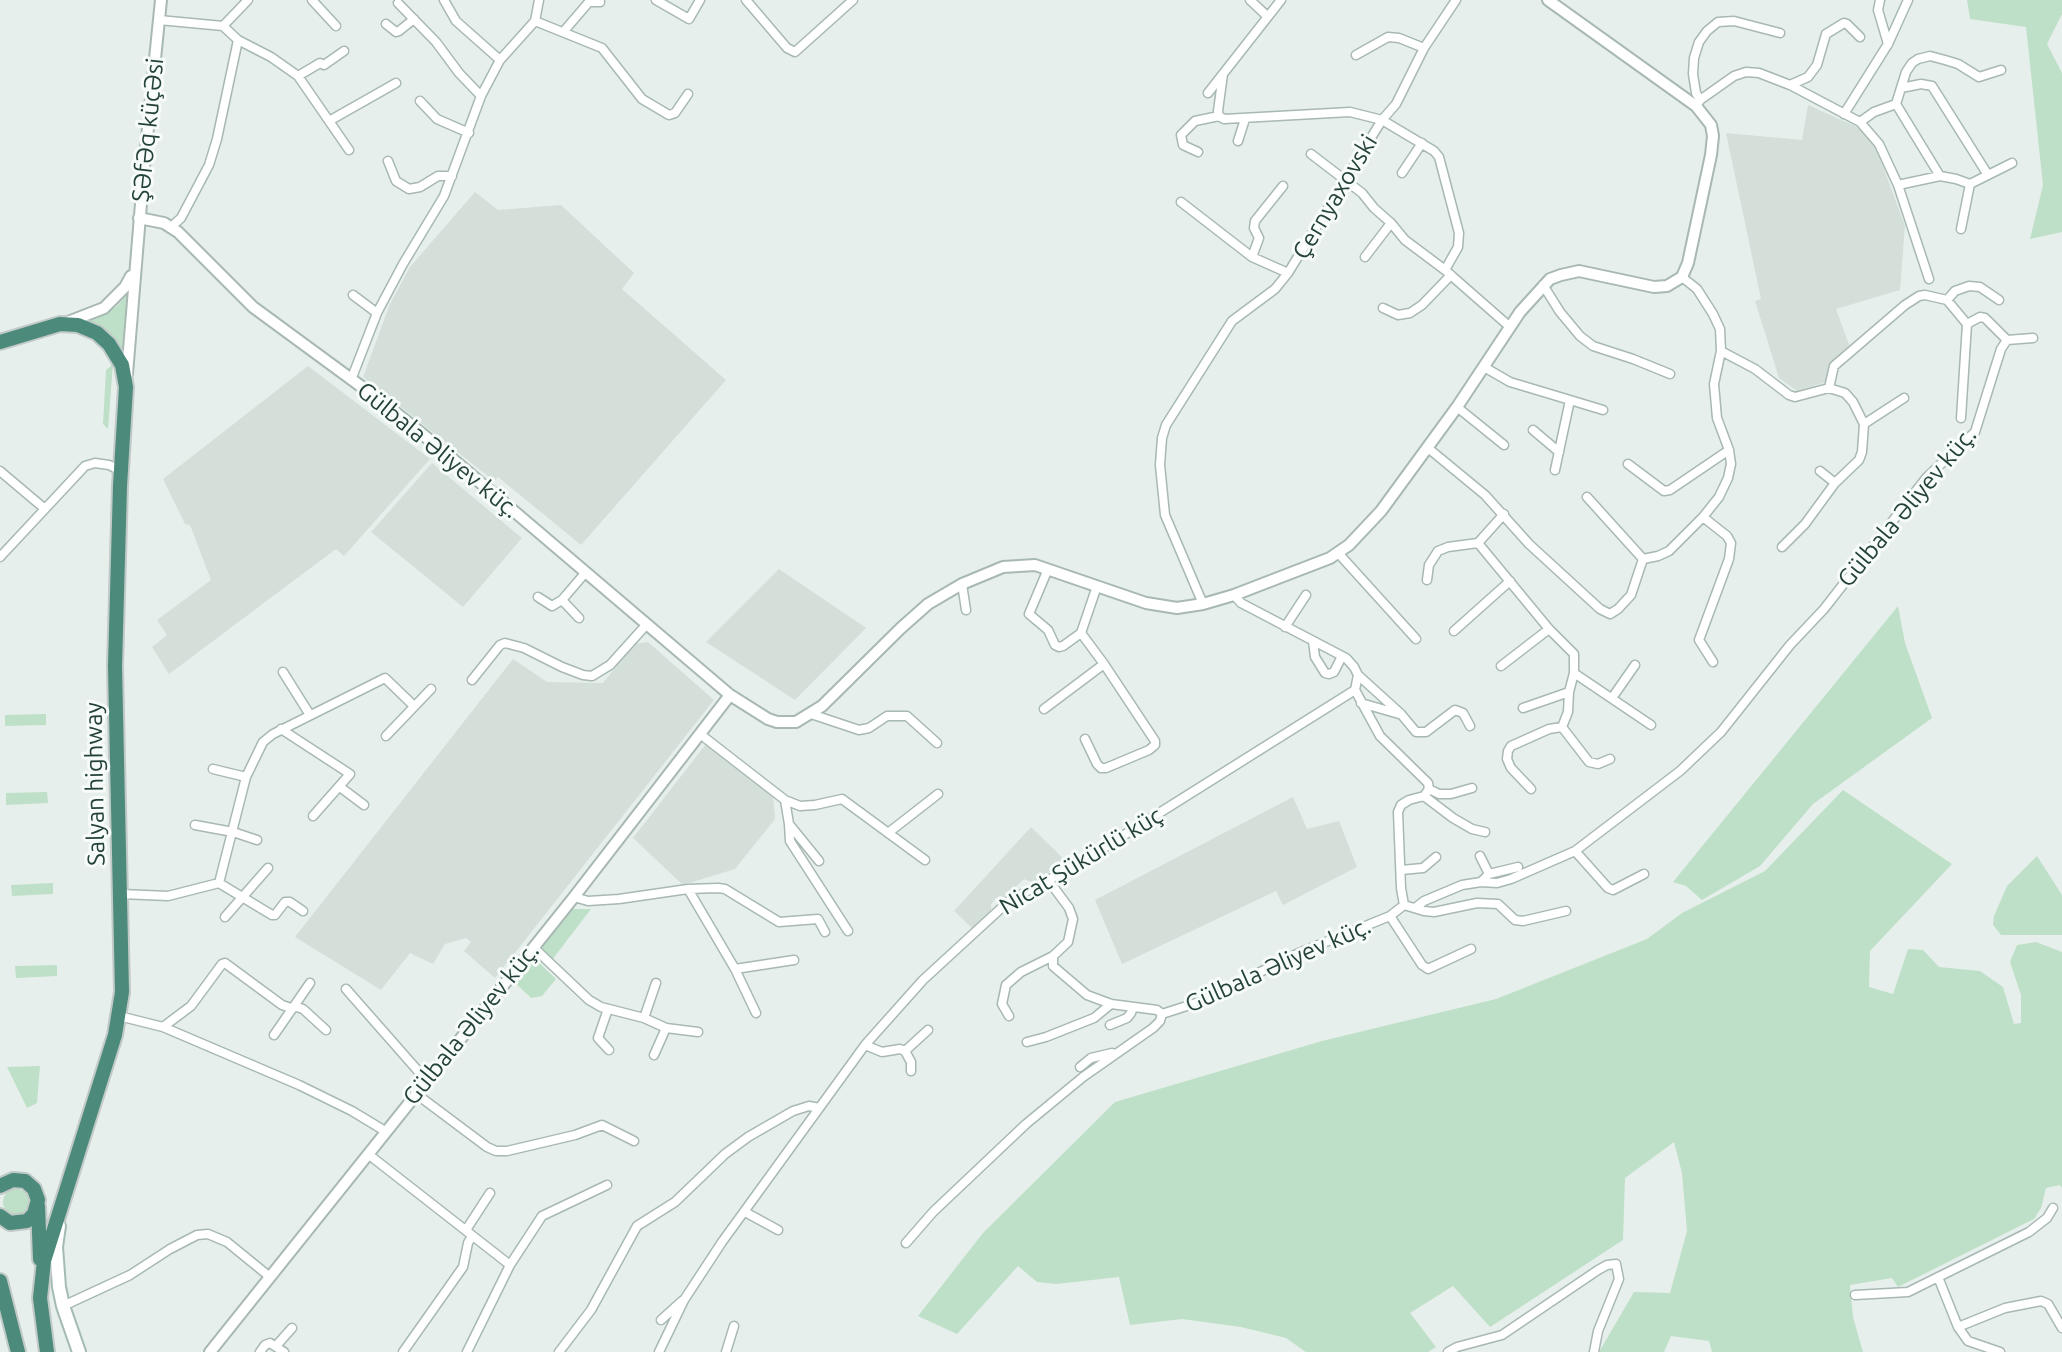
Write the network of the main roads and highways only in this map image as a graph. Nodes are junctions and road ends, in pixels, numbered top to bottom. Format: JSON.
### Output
{"nodes":[{"id":1,"x":0,"y":342,"type":"edge"},
{"id":2,"x":71,"y":1172,"type":"junction"},
{"id":3,"x":2,"y":1185,"type":"edge"},
{"id":4,"x":30,"y":1215,"type":"junction"},
{"id":5,"x":0,"y":1216,"type":"edge"},
{"id":6,"x":0,"y":1224,"type":"edge"},
{"id":7,"x":0,"y":1281,"type":"edge"},
{"id":8,"x":41,"y":1282,"type":"junction"},
{"id":9,"x":18,"y":1352,"type":"edge"},
{"id":10,"x":47,"y":1352,"type":"edge"},
{"id":11,"x":79,"y":1352,"type":"edge"}],
"edges":[{"from":1,"to":2,"type":"highway","name":"Salyan highway"},
{"from":2,"to":4,"type":"highway"},
{"from":2,"to":8,"type":"highway"},
{"from":2,"to":11,"type":"main road"},
{"from":3,"to":4,"type":"highway"},
{"from":4,"to":5,"type":"highway"},
{"from":4,"to":6,"type":"highway"},
{"from":4,"to":8,"type":"highway"},
{"from":7,"to":9,"type":"highway"},
{"from":8,"to":10,"type":"highway"}]}
